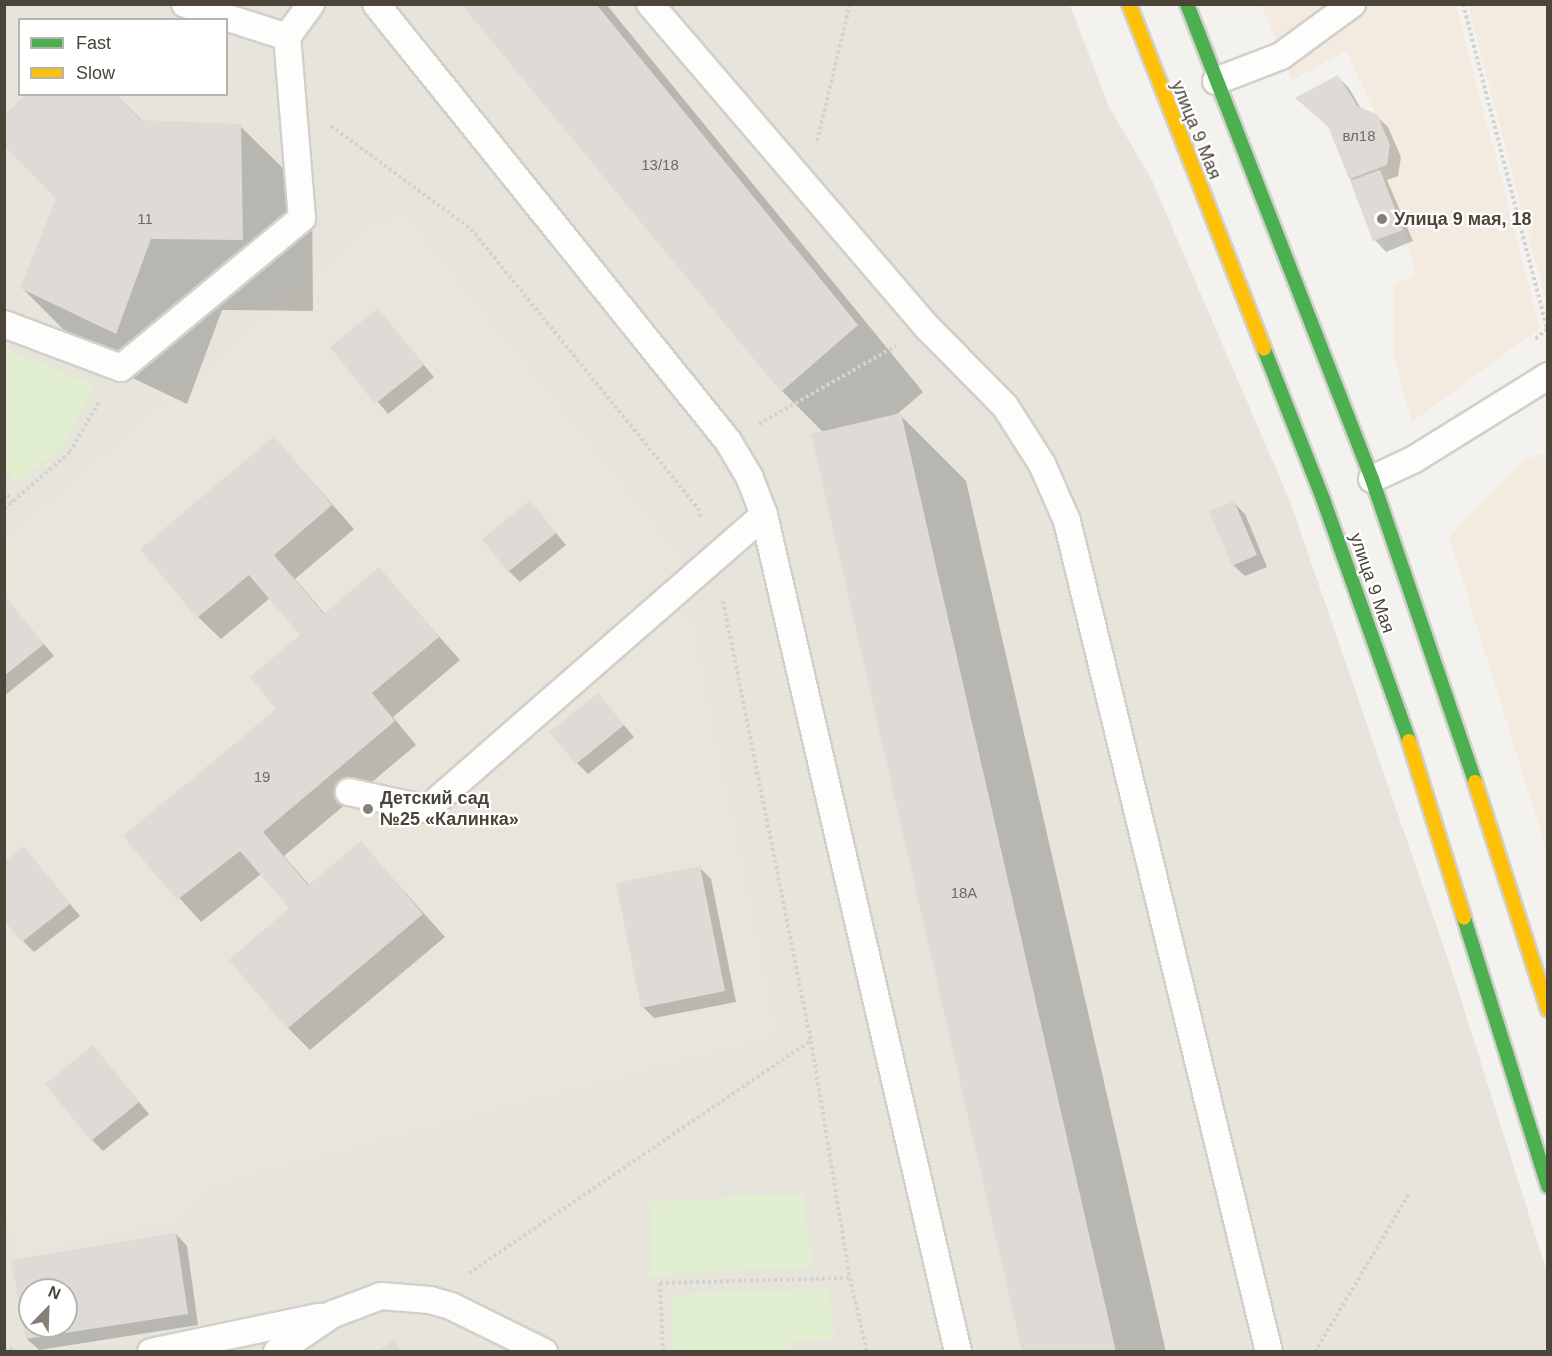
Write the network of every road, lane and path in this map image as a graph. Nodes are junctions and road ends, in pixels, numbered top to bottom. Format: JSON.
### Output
{"nodes":[{"id":1,"x":185,"y":4,"type":"edge"},
{"id":2,"x":311,"y":4,"type":"edge"},
{"id":3,"x":376,"y":4,"type":"edge"},
{"id":4,"x":650,"y":4,"type":"edge"},
{"id":5,"x":850,"y":4,"type":"edge"},
{"id":6,"x":1129,"y":4,"type":"edge"},
{"id":7,"x":1187,"y":4,"type":"edge"},
{"id":8,"x":1352,"y":4,"type":"edge"},
{"id":9,"x":1463,"y":4,"type":"edge"},
{"id":10,"x":287,"y":37,"type":"junction"},
{"id":11,"x":1216,"y":81,"type":"junction"},
{"id":12,"x":292,"y":96,"type":"junction"},
{"id":13,"x":805,"y":186,"type":"junction"},
{"id":14,"x":4,"y":324,"type":"edge"},
{"id":15,"x":928,"y":328,"type":"junction"},
{"id":16,"x":1528,"y":344,"type":"dead end"},
{"id":17,"x":121,"y":368,"type":"junction"},
{"id":18,"x":1548,"y":376,"type":"edge"},
{"id":19,"x":728,"y":441,"type":"junction"},
{"id":20,"x":1372,"y":479,"type":"junction"},
{"id":21,"x":4,"y":490,"type":"edge"},
{"id":22,"x":13,"y":502,"type":"junction"},
{"id":23,"x":4,"y":508,"type":"edge"},
{"id":24,"x":764,"y":515,"type":"junction"},
{"id":25,"x":714,"y":556,"type":"junction"},
{"id":26,"x":349,"y":792,"type":"dead end"},
{"id":27,"x":1548,"y":1010,"type":"edge"},
{"id":28,"x":811,"y":1041,"type":"junction"},
{"id":29,"x":1548,"y":1186,"type":"edge"},
{"id":30,"x":1410,"y":1194,"type":"dead end"},
{"id":31,"x":850,"y":1278,"type":"junction"},
{"id":32,"x":430,"y":1300,"type":"junction"},
{"id":33,"x":333,"y":1314,"type":"junction"},
{"id":34,"x":4,"y":1347,"type":"edge"},
{"id":35,"x":20,"y":1352,"type":"edge"},
{"id":36,"x":151,"y":1352,"type":"edge"},
{"id":37,"x":277,"y":1352,"type":"edge"},
{"id":38,"x":544,"y":1352,"type":"edge"},
{"id":39,"x":663,"y":1352,"type":"edge"},
{"id":40,"x":867,"y":1352,"type":"edge"},
{"id":41,"x":958,"y":1352,"type":"edge"},
{"id":42,"x":1269,"y":1352,"type":"edge"},
{"id":43,"x":1316,"y":1352,"type":"edge"}],
"edges":[{"from":1,"to":10,"type":"lane"},
{"from":2,"to":10,"type":"lane"},
{"from":3,"to":19,"type":"lane"},
{"from":4,"to":13,"type":"lane"},
{"from":5,"to":13,"type":"path"},
{"from":6,"to":29,"type":"main road","name":"улица 9 Мая"},
{"from":7,"to":11,"type":"main road","name":"улица 9 Мая"},
{"from":8,"to":11,"type":"lane"},
{"from":9,"to":16,"type":"path"},
{"from":10,"to":12,"type":"lane"},
{"from":11,"to":20,"type":"main road","name":"улица 9 Мая"},
{"from":12,"to":17,"type":"lane"},
{"from":12,"to":25,"type":"path"},
{"from":13,"to":15,"type":"lane"},
{"from":14,"to":17,"type":"lane"},
{"from":15,"to":19,"type":"path"},
{"from":15,"to":42,"type":"lane"},
{"from":17,"to":22,"type":"path"},
{"from":18,"to":20,"type":"lane"},
{"from":19,"to":24,"type":"lane"},
{"from":20,"to":27,"type":"main road","name":"улица 9 Мая"},
{"from":21,"to":22,"type":"path"},
{"from":22,"to":23,"type":"path"},
{"from":24,"to":25,"type":"lane"},
{"from":24,"to":41,"type":"lane"},
{"from":25,"to":26,"type":"lane"},
{"from":25,"to":28,"type":"path"},
{"from":28,"to":31,"type":"path"},
{"from":28,"to":32,"type":"path"},
{"from":30,"to":43,"type":"path"},
{"from":31,"to":39,"type":"path"},
{"from":31,"to":40,"type":"path"},
{"from":32,"to":33,"type":"lane"},
{"from":32,"to":38,"type":"lane"},
{"from":33,"to":36,"type":"lane"},
{"from":33,"to":37,"type":"lane"},
{"from":34,"to":35,"type":"path"}]}
